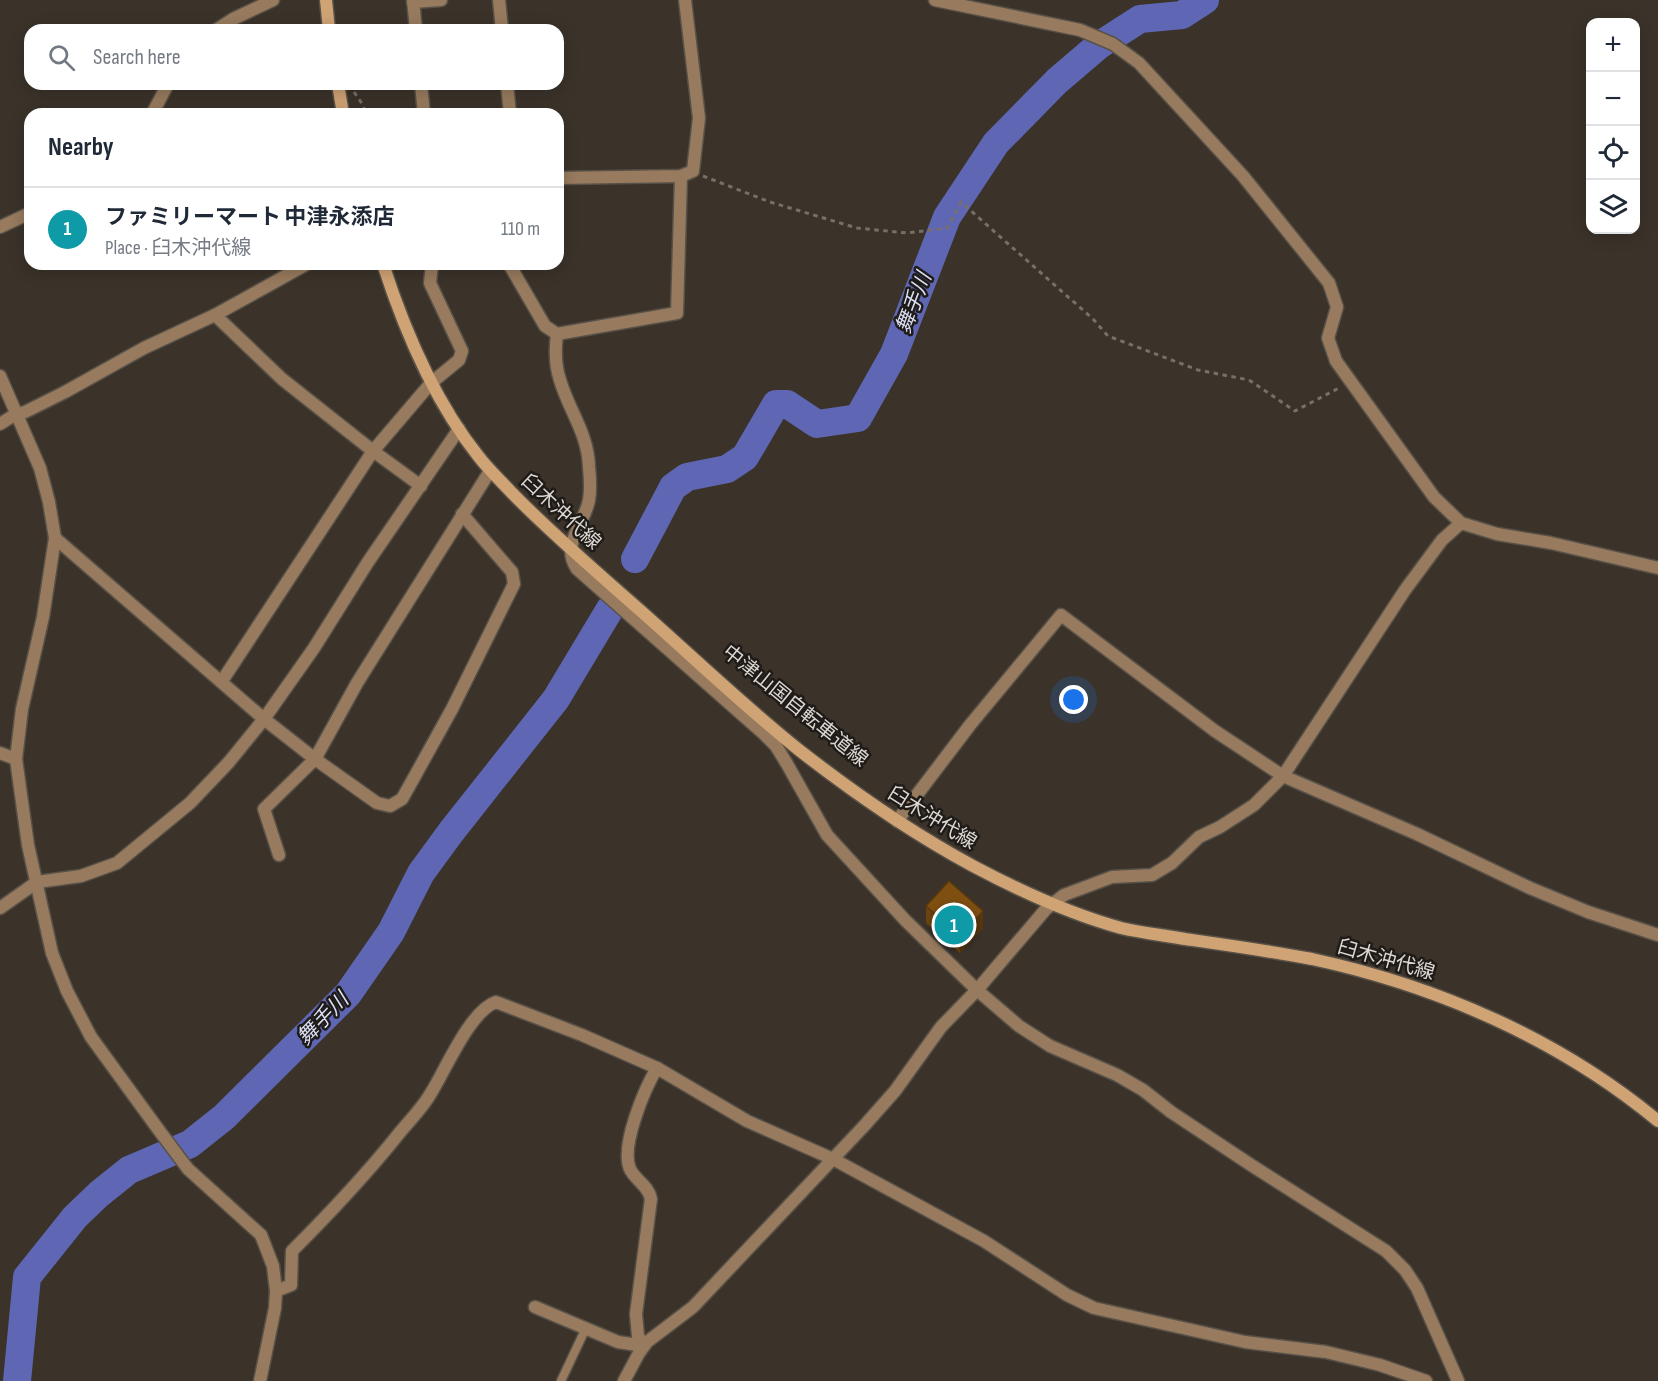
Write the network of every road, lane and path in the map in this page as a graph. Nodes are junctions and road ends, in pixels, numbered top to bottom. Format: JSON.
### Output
{"nodes":[{"id":1,"x":273,"y":0,"type":"edge"},
{"id":2,"x":326,"y":0,"type":"edge"},
{"id":3,"x":441,"y":0,"type":"edge"},
{"id":4,"x":499,"y":0,"type":"edge"},
{"id":5,"x":685,"y":0,"type":"edge"},
{"id":6,"x":935,"y":0,"type":"edge"},
{"id":7,"x":413,"y":1,"type":"edge"},
{"id":8,"x":225,"y":24,"type":"edge"},
{"id":9,"x":328,"y":24,"type":"edge"},
{"id":10,"x":415,"y":24,"type":"edge"},
{"id":11,"x":501,"y":24,"type":"edge"},
{"id":12,"x":165,"y":90,"type":"edge"},
{"id":13,"x":339,"y":90,"type":"edge"},
{"id":14,"x":354,"y":90,"type":"edge"},
{"id":15,"x":422,"y":90,"type":"edge"},
{"id":16,"x":508,"y":90,"type":"edge"},
{"id":17,"x":155,"y":108,"type":"edge"},
{"id":18,"x":343,"y":108,"type":"edge"},
{"id":19,"x":364,"y":108,"type":"edge"},
{"id":20,"x":423,"y":108,"type":"edge"},
{"id":21,"x":509,"y":108,"type":"edge"},
{"id":22,"x":687,"y":174,"type":"junction"},
{"id":23,"x":564,"y":178,"type":"edge"},
{"id":24,"x":24,"y":216,"type":"edge"},
{"id":25,"x":0,"y":227,"type":"edge"},
{"id":26,"x":297,"y":270,"type":"edge"},
{"id":27,"x":385,"y":270,"type":"edge"},
{"id":28,"x":431,"y":270,"type":"edge"},
{"id":29,"x":512,"y":270,"type":"edge"},
{"id":30,"x":215,"y":315,"type":"junction"},
{"id":31,"x":557,"y":334,"type":"junction"},
{"id":32,"x":0,"y":376,"type":"edge"},
{"id":33,"x":1350,"y":381,"type":"junction"},
{"id":34,"x":431,"y":383,"type":"junction"},
{"id":35,"x":16,"y":414,"type":"junction"},
{"id":36,"x":0,"y":424,"type":"edge"},
{"id":37,"x":459,"y":429,"type":"junction"},
{"id":38,"x":373,"y":451,"type":"junction"},
{"id":39,"x":490,"y":471,"type":"junction"},
{"id":40,"x":421,"y":486,"type":"junction"},
{"id":41,"x":462,"y":514,"type":"junction"},
{"id":42,"x":1461,"y":523,"type":"junction"},
{"id":43,"x":55,"y":538,"type":"junction"},
{"id":44,"x":571,"y":550,"type":"junction"},
{"id":45,"x":1658,"y":568,"type":"edge"},
{"id":46,"x":222,"y":681,"type":"junction"},
{"id":47,"x":264,"y":718,"type":"junction"},
{"id":48,"x":0,"y":753,"type":"edge"},
{"id":49,"x":16,"y":759,"type":"junction"},
{"id":50,"x":315,"y":759,"type":"junction"},
{"id":51,"x":1284,"y":776,"type":"junction"},
{"id":52,"x":897,"y":820,"type":"junction"},
{"id":53,"x":279,"y":855,"type":"dead end"},
{"id":54,"x":37,"y":882,"type":"junction"},
{"id":55,"x":1053,"y":904,"type":"junction"},
{"id":56,"x":0,"y":908,"type":"edge"},
{"id":57,"x":1658,"y":935,"type":"edge"},
{"id":58,"x":977,"y":990,"type":"junction"},
{"id":59,"x":657,"y":1068,"type":"junction"},
{"id":60,"x":1658,"y":1121,"type":"edge"},
{"id":61,"x":833,"y":1159,"type":"junction"},
{"id":62,"x":276,"y":1291,"type":"junction"},
{"id":63,"x":535,"y":1307,"type":"dead end"},
{"id":64,"x":585,"y":1329,"type":"junction"},
{"id":65,"x":644,"y":1346,"type":"junction"},
{"id":66,"x":1420,"y":1380,"type":"edge"},
{"id":67,"x":260,"y":1381,"type":"edge"},
{"id":68,"x":561,"y":1381,"type":"edge"},
{"id":69,"x":624,"y":1381,"type":"edge"},
{"id":70,"x":1458,"y":1381,"type":"edge"}],
"edges":[{"from":1,"to":8,"type":"street"},
{"from":2,"to":9,"type":"main road"},
{"from":3,"to":7,"type":"street"},
{"from":4,"to":11,"type":"street"},
{"from":5,"to":22,"type":"street"},
{"from":6,"to":33,"type":"street"},
{"from":7,"to":10,"type":"street"},
{"from":12,"to":17,"type":"street"},
{"from":13,"to":18,"type":"main road"},
{"from":14,"to":19,"type":"path"},
{"from":15,"to":20,"type":"street"},
{"from":16,"to":21,"type":"street"},
{"from":22,"to":23,"type":"street"},
{"from":22,"to":31,"type":"street"},
{"from":22,"to":33,"type":"path"},
{"from":24,"to":25,"type":"street"},
{"from":26,"to":30,"type":"street"},
{"from":27,"to":34,"type":"main road","name":"臼木沖代線"},
{"from":28,"to":34,"type":"street"},
{"from":29,"to":31,"type":"street"},
{"from":30,"to":35,"type":"street"},
{"from":30,"to":38,"type":"street"},
{"from":31,"to":44,"type":"street"},
{"from":32,"to":35,"type":"street"},
{"from":33,"to":42,"type":"street"},
{"from":34,"to":37,"type":"main road","name":"臼木沖代線"},
{"from":34,"to":38,"type":"street"},
{"from":35,"to":36,"type":"street"},
{"from":35,"to":43,"type":"street"},
{"from":37,"to":39,"type":"main road","name":"臼木沖代線"},
{"from":37,"to":40,"type":"street"},
{"from":38,"to":40,"type":"street"},
{"from":38,"to":46,"type":"street"},
{"from":39,"to":41,"type":"street"},
{"from":39,"to":44,"type":"main road","name":"臼木沖代線"},
{"from":40,"to":47,"type":"street"},
{"from":41,"to":50,"type":"street"},
{"from":41,"to":50,"type":"street"},
{"from":42,"to":45,"type":"street"},
{"from":42,"to":51,"type":"street"},
{"from":43,"to":46,"type":"street"},
{"from":43,"to":49,"type":"street"},
{"from":44,"to":52,"type":"main road","name":"臼木沖代線"},
{"from":44,"to":58,"type":"street"},
{"from":46,"to":47,"type":"street"},
{"from":47,"to":50,"type":"street"},
{"from":47,"to":54,"type":"street"},
{"from":48,"to":49,"type":"street"},
{"from":49,"to":54,"type":"street"},
{"from":50,"to":53,"type":"street"},
{"from":51,"to":52,"type":"street"},
{"from":51,"to":55,"type":"street"},
{"from":51,"to":57,"type":"street"},
{"from":52,"to":55,"type":"main road","name":"臼木沖代線"},
{"from":54,"to":56,"type":"street"},
{"from":54,"to":62,"type":"street"},
{"from":55,"to":58,"type":"street"},
{"from":55,"to":60,"type":"main road","name":"臼木沖代線"},
{"from":58,"to":61,"type":"street"},
{"from":58,"to":70,"type":"street"},
{"from":59,"to":61,"type":"street"},
{"from":59,"to":62,"type":"street"},
{"from":59,"to":65,"type":"street"},
{"from":61,"to":65,"type":"street"},
{"from":61,"to":66,"type":"street"},
{"from":62,"to":67,"type":"street"},
{"from":63,"to":64,"type":"street"},
{"from":64,"to":65,"type":"street"},
{"from":64,"to":68,"type":"lane"},
{"from":65,"to":69,"type":"street"}]}
